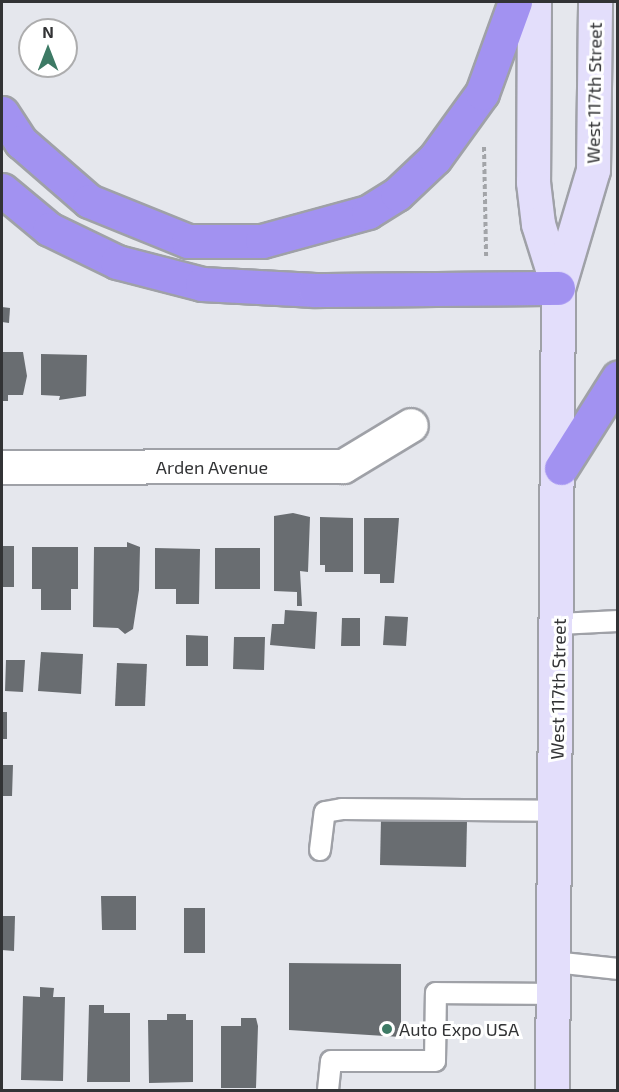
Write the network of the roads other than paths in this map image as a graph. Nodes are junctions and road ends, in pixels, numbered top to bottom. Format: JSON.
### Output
{"nodes":[{"id":1,"x":515,"y":2,"type":"edge"},
{"id":2,"x":534,"y":2,"type":"edge"},
{"id":3,"x":595,"y":2,"type":"edge"},
{"id":4,"x":2,"y":113,"type":"edge"},
{"id":5,"x":2,"y":190,"type":"edge"},
{"id":6,"x":558,"y":288,"type":"junction"},
{"id":7,"x":618,"y":378,"type":"edge"},
{"id":8,"x":411,"y":425,"type":"dead end"},
{"id":9,"x":2,"y":467,"type":"edge"},
{"id":10,"x":561,"y":468,"type":"junction"},
{"id":11,"x":618,"y":621,"type":"edge"},
{"id":12,"x":559,"y":624,"type":"junction"},
{"id":13,"x":556,"y":811,"type":"junction"},
{"id":14,"x":320,"y":850,"type":"dead end"},
{"id":15,"x":554,"y":962,"type":"junction"},
{"id":16,"x":618,"y":969,"type":"edge"},
{"id":17,"x":554,"y":994,"type":"junction"},
{"id":18,"x":328,"y":1090,"type":"edge"},
{"id":19,"x":552,"y":1090,"type":"edge"}],
"edges":[{"from":1,"to":4,"type":"highway"},
{"from":2,"to":6,"type":"main road","name":"West 117th Street"},
{"from":3,"to":6,"type":"main road","name":"West 117th Street"},
{"from":5,"to":6,"type":"highway"},
{"from":6,"to":10,"type":"main road","name":"West 117th Street"},
{"from":7,"to":10,"type":"highway"},
{"from":8,"to":9,"type":"street","name":"Arden Avenue"},
{"from":10,"to":12,"type":"main road","name":"West 117th Street"},
{"from":11,"to":12,"type":"lane"},
{"from":12,"to":13,"type":"main road","name":"West 117th Street"},
{"from":13,"to":14,"type":"lane"},
{"from":13,"to":15,"type":"main road","name":"West 117th Street"},
{"from":15,"to":16,"type":"lane"},
{"from":15,"to":17,"type":"main road","name":"West 117th Street"},
{"from":17,"to":18,"type":"lane"},
{"from":17,"to":19,"type":"main road","name":"West 117th Street"}]}
